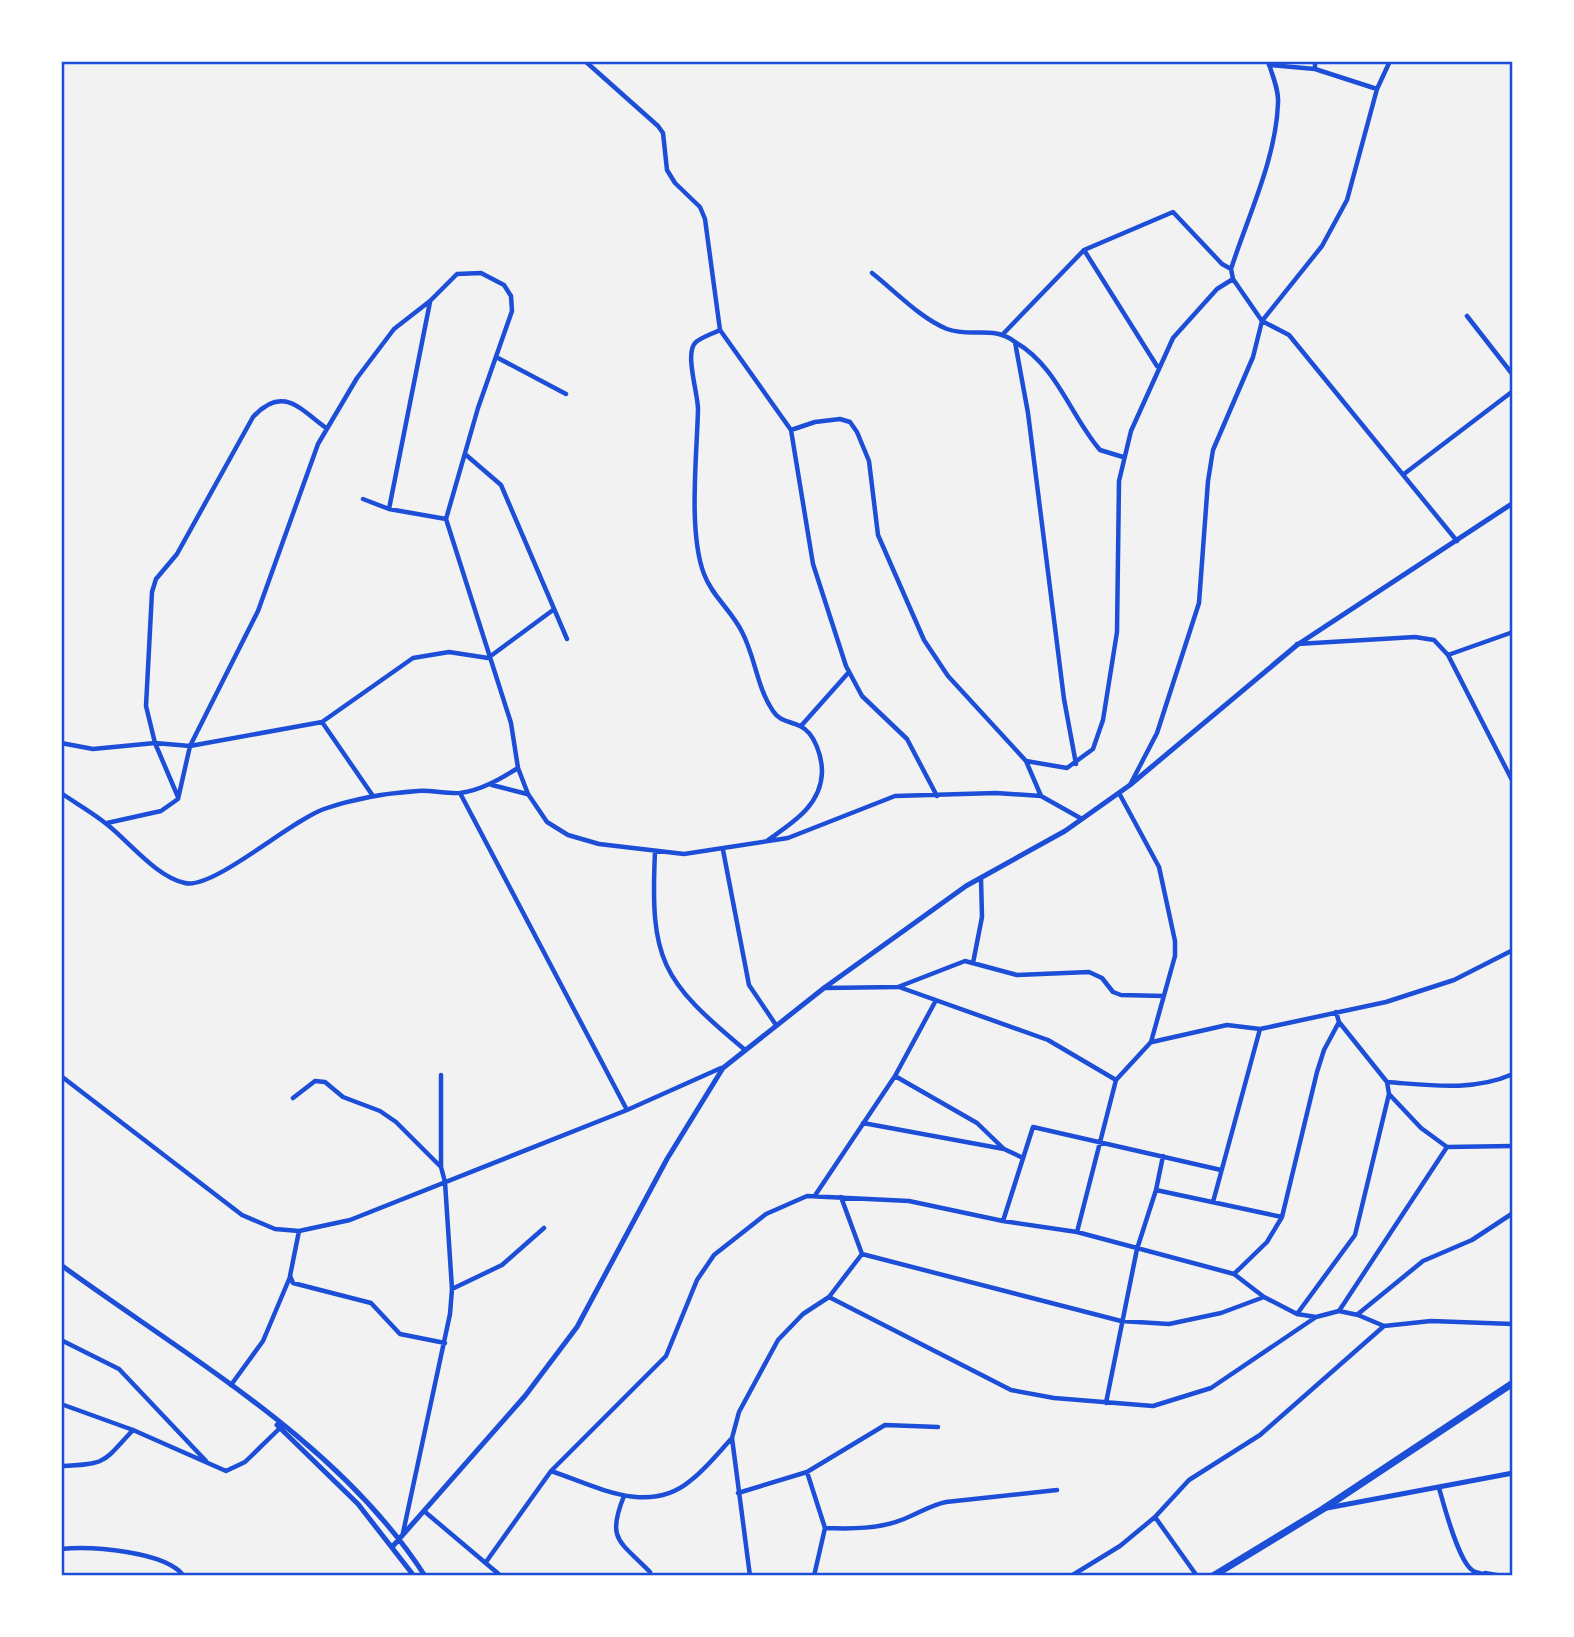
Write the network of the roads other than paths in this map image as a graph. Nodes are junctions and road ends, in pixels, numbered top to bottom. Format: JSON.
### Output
{"nodes":[{"id":1,"x":585,"y":61,"type":"edge"},
{"id":2,"x":1315,"y":61,"type":"edge"},
{"id":3,"x":1390,"y":61,"type":"edge"},
{"id":4,"x":1269,"y":63,"type":"edge"},
{"id":5,"x":1315,"y":69,"type":"junction"},
{"id":6,"x":1377,"y":89,"type":"junction"},
{"id":7,"x":1084,"y":250,"type":"junction"},
{"id":8,"x":1231,"y":269,"type":"junction"},
{"id":9,"x":61,"y":271,"type":"edge"},
{"id":10,"x":872,"y":273,"type":"dead end"},
{"id":11,"x":1233,"y":279,"type":"junction"},
{"id":12,"x":430,"y":301,"type":"junction"},
{"id":13,"x":61,"y":306,"type":"edge"},
{"id":14,"x":1467,"y":316,"type":"dead end"},
{"id":15,"x":1262,"y":321,"type":"junction"},
{"id":16,"x":720,"y":330,"type":"junction"},
{"id":17,"x":1003,"y":333,"type":"junction"},
{"id":18,"x":1015,"y":342,"type":"junction"},
{"id":19,"x":498,"y":358,"type":"junction"},
{"id":20,"x":1157,"y":366,"type":"junction"},
{"id":21,"x":1513,"y":375,"type":"edge"},
{"id":22,"x":1513,"y":391,"type":"edge"},
{"id":23,"x":566,"y":394,"type":"dead end"},
{"id":24,"x":326,"y":428,"type":"junction"},
{"id":25,"x":791,"y":430,"type":"junction"},
{"id":26,"x":465,"y":454,"type":"junction"},
{"id":27,"x":1124,"y":457,"type":"junction"},
{"id":28,"x":1404,"y":474,"type":"junction"},
{"id":29,"x":363,"y":499,"type":"dead end"},
{"id":30,"x":1513,"y":503,"type":"edge"},
{"id":31,"x":389,"y":509,"type":"junction"},
{"id":32,"x":446,"y":519,"type":"junction"},
{"id":33,"x":1457,"y":541,"type":"junction"},
{"id":34,"x":553,"y":610,"type":"junction"},
{"id":35,"x":1513,"y":632,"type":"edge"},
{"id":36,"x":567,"y":639,"type":"dead end"},
{"id":37,"x":1297,"y":645,"type":"junction"},
{"id":38,"x":1448,"y":655,"type":"junction"},
{"id":39,"x":488,"y":658,"type":"junction"},
{"id":40,"x":849,"y":672,"type":"junction"},
{"id":41,"x":322,"y":722,"type":"junction"},
{"id":42,"x":801,"y":726,"type":"junction"},
{"id":43,"x":61,"y":743,"type":"edge"},
{"id":44,"x":155,"y":743,"type":"junction"},
{"id":45,"x":190,"y":746,"type":"junction"},
{"id":46,"x":1026,"y":761,"type":"junction"},
{"id":47,"x":1076,"y":764,"type":"junction"},
{"id":48,"x":518,"y":768,"type":"junction"},
{"id":49,"x":1513,"y":782,"type":"edge"},
{"id":50,"x":491,"y":785,"type":"junction"},
{"id":51,"x":1130,"y":785,"type":"junction"},
{"id":52,"x":61,"y":793,"type":"edge"},
{"id":53,"x":460,"y":793,"type":"junction"},
{"id":54,"x":1119,"y":793,"type":"junction"},
{"id":55,"x":528,"y":794,"type":"junction"},
{"id":56,"x":937,"y":796,"type":"junction"},
{"id":57,"x":1041,"y":796,"type":"junction"},
{"id":58,"x":373,"y":797,"type":"junction"},
{"id":59,"x":178,"y":799,"type":"junction"},
{"id":60,"x":1082,"y":819,"type":"junction"},
{"id":61,"x":107,"y":824,"type":"junction"},
{"id":62,"x":767,"y":841,"type":"junction"},
{"id":63,"x":723,"y":850,"type":"junction"},
{"id":64,"x":655,"y":852,"type":"junction"},
{"id":65,"x":981,"y":878,"type":"junction"},
{"id":66,"x":1513,"y":950,"type":"edge"},
{"id":67,"x":973,"y":963,"type":"junction"},
{"id":68,"x":898,"y":987,"type":"junction"},
{"id":69,"x":824,"y":988,"type":"junction"},
{"id":70,"x":1164,"y":996,"type":"junction"},
{"id":71,"x":935,"y":1002,"type":"junction"},
{"id":72,"x":1336,"y":1012,"type":"junction"},
{"id":73,"x":1339,"y":1022,"type":"junction"},
{"id":74,"x":776,"y":1025,"type":"junction"},
{"id":75,"x":1260,"y":1029,"type":"junction"},
{"id":76,"x":1151,"y":1042,"type":"junction"},
{"id":77,"x":744,"y":1049,"type":"junction"},
{"id":78,"x":723,"y":1068,"type":"junction"},
{"id":79,"x":1513,"y":1074,"type":"edge"},
{"id":80,"x":441,"y":1075,"type":"dead end"},
{"id":81,"x":61,"y":1076,"type":"edge"},
{"id":82,"x":895,"y":1076,"type":"junction"},
{"id":83,"x":1116,"y":1080,"type":"junction"},
{"id":84,"x":1387,"y":1082,"type":"junction"},
{"id":85,"x":1389,"y":1094,"type":"junction"},
{"id":86,"x":293,"y":1098,"type":"dead end"},
{"id":87,"x":626,"y":1110,"type":"junction"},
{"id":88,"x":863,"y":1123,"type":"junction"},
{"id":89,"x":1100,"y":1140,"type":"junction"},
{"id":90,"x":1513,"y":1146,"type":"edge"},
{"id":91,"x":1447,"y":1147,"type":"junction"},
{"id":92,"x":1004,"y":1149,"type":"junction"},
{"id":93,"x":1163,"y":1156,"type":"junction"},
{"id":94,"x":1021,"y":1157,"type":"junction"},
{"id":95,"x":441,"y":1167,"type":"junction"},
{"id":96,"x":1221,"y":1170,"type":"junction"},
{"id":97,"x":445,"y":1182,"type":"junction"},
{"id":98,"x":1156,"y":1190,"type":"junction"},
{"id":99,"x":816,"y":1194,"type":"junction"},
{"id":100,"x":841,"y":1197,"type":"junction"},
{"id":101,"x":1213,"y":1202,"type":"junction"},
{"id":102,"x":1513,"y":1213,"type":"edge"},
{"id":103,"x":1282,"y":1217,"type":"junction"},
{"id":104,"x":1003,"y":1221,"type":"junction"},
{"id":105,"x":544,"y":1228,"type":"dead end"},
{"id":106,"x":299,"y":1231,"type":"junction"},
{"id":107,"x":1077,"y":1232,"type":"junction"},
{"id":108,"x":1137,"y":1250,"type":"junction"},
{"id":109,"x":862,"y":1254,"type":"junction"},
{"id":110,"x":61,"y":1265,"type":"edge"},
{"id":111,"x":1234,"y":1274,"type":"junction"},
{"id":112,"x":290,"y":1276,"type":"junction"},
{"id":113,"x":452,"y":1289,"type":"junction"},
{"id":114,"x":829,"y":1297,"type":"junction"},
{"id":115,"x":1264,"y":1297,"type":"junction"},
{"id":116,"x":1339,"y":1311,"type":"junction"},
{"id":117,"x":1297,"y":1314,"type":"junction"},
{"id":118,"x":1358,"y":1315,"type":"junction"},
{"id":119,"x":1316,"y":1317,"type":"junction"},
{"id":120,"x":1121,"y":1321,"type":"junction"},
{"id":121,"x":1513,"y":1324,"type":"edge"},
{"id":122,"x":1384,"y":1326,"type":"junction"},
{"id":123,"x":61,"y":1340,"type":"edge"},
{"id":124,"x":445,"y":1343,"type":"junction"},
{"id":125,"x":1513,"y":1383,"type":"edge"},
{"id":126,"x":230,"y":1386,"type":"junction"},
{"id":127,"x":1106,"y":1403,"type":"junction"},
{"id":128,"x":61,"y":1404,"type":"edge"},
{"id":129,"x":268,"y":1414,"type":"junction"},
{"id":130,"x":938,"y":1427,"type":"dead end"},
{"id":131,"x":280,"y":1428,"type":"junction"},
{"id":132,"x":133,"y":1430,"type":"junction"},
{"id":133,"x":732,"y":1438,"type":"junction"},
{"id":134,"x":207,"y":1462,"type":"junction"},
{"id":135,"x":61,"y":1466,"type":"edge"},
{"id":136,"x":551,"y":1471,"type":"junction"},
{"id":137,"x":807,"y":1472,"type":"junction"},
{"id":138,"x":1513,"y":1473,"type":"edge"},
{"id":139,"x":1439,"y":1488,"type":"junction"},
{"id":140,"x":1057,"y":1490,"type":"dead end"},
{"id":141,"x":738,"y":1493,"type":"junction"},
{"id":142,"x":624,"y":1496,"type":"junction"},
{"id":143,"x":1323,"y":1509,"type":"junction"},
{"id":144,"x":425,"y":1511,"type":"junction"},
{"id":145,"x":1155,"y":1517,"type":"junction"},
{"id":146,"x":825,"y":1528,"type":"junction"},
{"id":147,"x":401,"y":1538,"type":"junction"},
{"id":148,"x":393,"y":1546,"type":"junction"},
{"id":149,"x":61,"y":1549,"type":"edge"},
{"id":150,"x":486,"y":1562,"type":"junction"},
{"id":151,"x":650,"y":1572,"type":"dead end"},
{"id":152,"x":1484,"y":1575,"type":"edge"},
{"id":153,"x":184,"y":1576,"type":"edge"},
{"id":154,"x":414,"y":1576,"type":"edge"},
{"id":155,"x":425,"y":1576,"type":"edge"},
{"id":156,"x":501,"y":1576,"type":"edge"},
{"id":157,"x":750,"y":1576,"type":"edge"},
{"id":158,"x":814,"y":1576,"type":"edge"},
{"id":159,"x":1071,"y":1576,"type":"edge"},
{"id":160,"x":1197,"y":1576,"type":"edge"},
{"id":161,"x":1213,"y":1576,"type":"edge"},
{"id":162,"x":1502,"y":1576,"type":"edge"}],
"edges":[{"from":1,"to":16,"type":"street"},
{"from":2,"to":5,"type":"street"},
{"from":3,"to":6,"type":"street"},
{"from":4,"to":5,"type":"street"},
{"from":4,"to":8,"type":"street"},
{"from":5,"to":6,"type":"street"},
{"from":6,"to":15,"type":"street"},
{"from":7,"to":8,"type":"street"},
{"from":7,"to":17,"type":"street"},
{"from":7,"to":20,"type":"street"},
{"from":8,"to":11,"type":"street"},
{"from":9,"to":13,"type":"street"},
{"from":10,"to":17,"type":"street"},
{"from":11,"to":15,"type":"street"},
{"from":11,"to":20,"type":"street"},
{"from":12,"to":19,"type":"street"},
{"from":12,"to":24,"type":"street"},
{"from":12,"to":31,"type":"street"},
{"from":14,"to":21,"type":"street"},
{"from":15,"to":28,"type":"street"},
{"from":15,"to":51,"type":"street"},
{"from":16,"to":25,"type":"street"},
{"from":16,"to":42,"type":"street"},
{"from":17,"to":18,"type":"street"},
{"from":18,"to":27,"type":"street"},
{"from":18,"to":47,"type":"street"},
{"from":19,"to":23,"type":"street"},
{"from":19,"to":26,"type":"street"},
{"from":20,"to":27,"type":"street"},
{"from":22,"to":28,"type":"street"},
{"from":24,"to":44,"type":"street"},
{"from":24,"to":45,"type":"street"},
{"from":25,"to":40,"type":"street"},
{"from":25,"to":46,"type":"street"},
{"from":26,"to":32,"type":"street"},
{"from":26,"to":34,"type":"street"},
{"from":27,"to":47,"type":"street"},
{"from":28,"to":33,"type":"street"},
{"from":29,"to":31,"type":"street"},
{"from":30,"to":33,"type":"street"},
{"from":31,"to":32,"type":"street"},
{"from":32,"to":39,"type":"street"},
{"from":33,"to":37,"type":"street"},
{"from":34,"to":36,"type":"street"},
{"from":34,"to":39,"type":"street"},
{"from":35,"to":38,"type":"street"},
{"from":37,"to":38,"type":"street"},
{"from":37,"to":51,"type":"street"},
{"from":38,"to":49,"type":"street"},
{"from":39,"to":41,"type":"street"},
{"from":39,"to":48,"type":"street"},
{"from":40,"to":42,"type":"street"},
{"from":40,"to":56,"type":"street"},
{"from":41,"to":45,"type":"street"},
{"from":41,"to":58,"type":"street"},
{"from":42,"to":62,"type":"street"},
{"from":43,"to":44,"type":"street"},
{"from":44,"to":45,"type":"street"},
{"from":44,"to":59,"type":"street"},
{"from":45,"to":59,"type":"street"},
{"from":46,"to":47,"type":"street"},
{"from":46,"to":57,"type":"street"},
{"from":48,"to":50,"type":"street"},
{"from":48,"to":55,"type":"street"},
{"from":50,"to":53,"type":"street"},
{"from":50,"to":55,"type":"street"},
{"from":51,"to":54,"type":"street"},
{"from":52,"to":61,"type":"street"},
{"from":53,"to":58,"type":"street"},
{"from":53,"to":87,"type":"street"},
{"from":54,"to":60,"type":"street"},
{"from":54,"to":70,"type":"street"},
{"from":55,"to":64,"type":"street"},
{"from":56,"to":57,"type":"street"},
{"from":56,"to":62,"type":"street"},
{"from":57,"to":60,"type":"street"},
{"from":58,"to":61,"type":"street"},
{"from":59,"to":61,"type":"street"},
{"from":60,"to":65,"type":"street"},
{"from":62,"to":63,"type":"street"},
{"from":63,"to":64,"type":"street"},
{"from":63,"to":74,"type":"street"},
{"from":64,"to":77,"type":"street"},
{"from":65,"to":67,"type":"street"},
{"from":65,"to":69,"type":"street"},
{"from":66,"to":72,"type":"street"},
{"from":67,"to":68,"type":"street"},
{"from":67,"to":70,"type":"street"},
{"from":68,"to":69,"type":"street"},
{"from":68,"to":71,"type":"street"},
{"from":69,"to":74,"type":"street"},
{"from":70,"to":76,"type":"street"},
{"from":71,"to":82,"type":"street"},
{"from":71,"to":83,"type":"street"},
{"from":72,"to":73,"type":"street"},
{"from":72,"to":75,"type":"street"},
{"from":73,"to":84,"type":"street"},
{"from":73,"to":103,"type":"street"},
{"from":74,"to":77,"type":"street"},
{"from":75,"to":76,"type":"street"},
{"from":75,"to":96,"type":"street"},
{"from":76,"to":83,"type":"street"},
{"from":77,"to":78,"type":"street"},
{"from":78,"to":87,"type":"street"},
{"from":78,"to":144,"type":"street"},
{"from":79,"to":84,"type":"street"},
{"from":80,"to":95,"type":"street"},
{"from":81,"to":106,"type":"street"},
{"from":82,"to":88,"type":"street"},
{"from":82,"to":92,"type":"street"},
{"from":83,"to":89,"type":"street"},
{"from":84,"to":85,"type":"street"},
{"from":85,"to":91,"type":"street"},
{"from":85,"to":117,"type":"street"},
{"from":86,"to":95,"type":"street"},
{"from":87,"to":97,"type":"street"},
{"from":88,"to":92,"type":"street"},
{"from":88,"to":99,"type":"street"},
{"from":89,"to":93,"type":"street"},
{"from":89,"to":94,"type":"street"},
{"from":89,"to":107,"type":"street"},
{"from":90,"to":91,"type":"street"},
{"from":91,"to":116,"type":"street"},
{"from":92,"to":94,"type":"street"},
{"from":93,"to":96,"type":"street"},
{"from":93,"to":98,"type":"street"},
{"from":94,"to":104,"type":"street"},
{"from":95,"to":97,"type":"street"},
{"from":96,"to":101,"type":"street"},
{"from":97,"to":106,"type":"street"},
{"from":97,"to":113,"type":"street"},
{"from":98,"to":101,"type":"street"},
{"from":98,"to":108,"type":"street"},
{"from":99,"to":100,"type":"street"},
{"from":99,"to":136,"type":"street"},
{"from":100,"to":104,"type":"street"},
{"from":100,"to":109,"type":"street"},
{"from":101,"to":103,"type":"street"},
{"from":102,"to":118,"type":"street"},
{"from":103,"to":111,"type":"street"},
{"from":104,"to":107,"type":"street"},
{"from":105,"to":113,"type":"street"},
{"from":106,"to":112,"type":"street"},
{"from":107,"to":108,"type":"street"},
{"from":108,"to":111,"type":"street"},
{"from":108,"to":120,"type":"street"},
{"from":109,"to":114,"type":"street"},
{"from":109,"to":120,"type":"street"},
{"from":110,"to":126,"type":"street"},
{"from":111,"to":115,"type":"street"},
{"from":112,"to":124,"type":"street"},
{"from":112,"to":126,"type":"street"},
{"from":113,"to":124,"type":"street"},
{"from":114,"to":127,"type":"street"},
{"from":114,"to":133,"type":"street"},
{"from":115,"to":117,"type":"street"},
{"from":115,"to":120,"type":"street"},
{"from":116,"to":118,"type":"street"},
{"from":116,"to":119,"type":"street"},
{"from":117,"to":119,"type":"street"},
{"from":118,"to":122,"type":"street"},
{"from":119,"to":127,"type":"street"},
{"from":120,"to":127,"type":"street"},
{"from":121,"to":122,"type":"street"},
{"from":122,"to":145,"type":"street"},
{"from":123,"to":134,"type":"street"},
{"from":124,"to":147,"type":"street"},
{"from":125,"to":143,"type":"highway"},
{"from":126,"to":129,"type":"street"},
{"from":128,"to":132,"type":"street"},
{"from":129,"to":131,"type":"street"},
{"from":129,"to":147,"type":"street"},
{"from":130,"to":137,"type":"street"},
{"from":131,"to":134,"type":"street"},
{"from":131,"to":148,"type":"street"},
{"from":132,"to":134,"type":"street"},
{"from":132,"to":135,"type":"street"},
{"from":133,"to":141,"type":"street"},
{"from":133,"to":142,"type":"street"},
{"from":136,"to":142,"type":"street"},
{"from":136,"to":150,"type":"street"},
{"from":137,"to":141,"type":"street"},
{"from":137,"to":146,"type":"street"},
{"from":138,"to":139,"type":"street"},
{"from":139,"to":143,"type":"street"},
{"from":139,"to":152,"type":"street"},
{"from":140,"to":146,"type":"street"},
{"from":141,"to":157,"type":"street"},
{"from":142,"to":151,"type":"street"},
{"from":143,"to":161,"type":"highway"},
{"from":144,"to":147,"type":"street"},
{"from":144,"to":150,"type":"street"},
{"from":145,"to":159,"type":"street"},
{"from":145,"to":160,"type":"street"},
{"from":146,"to":158,"type":"street"},
{"from":147,"to":148,"type":"street"},
{"from":147,"to":155,"type":"street"},
{"from":148,"to":154,"type":"street"},
{"from":149,"to":153,"type":"street"},
{"from":150,"to":156,"type":"street"},
{"from":152,"to":162,"type":"street"}]}
